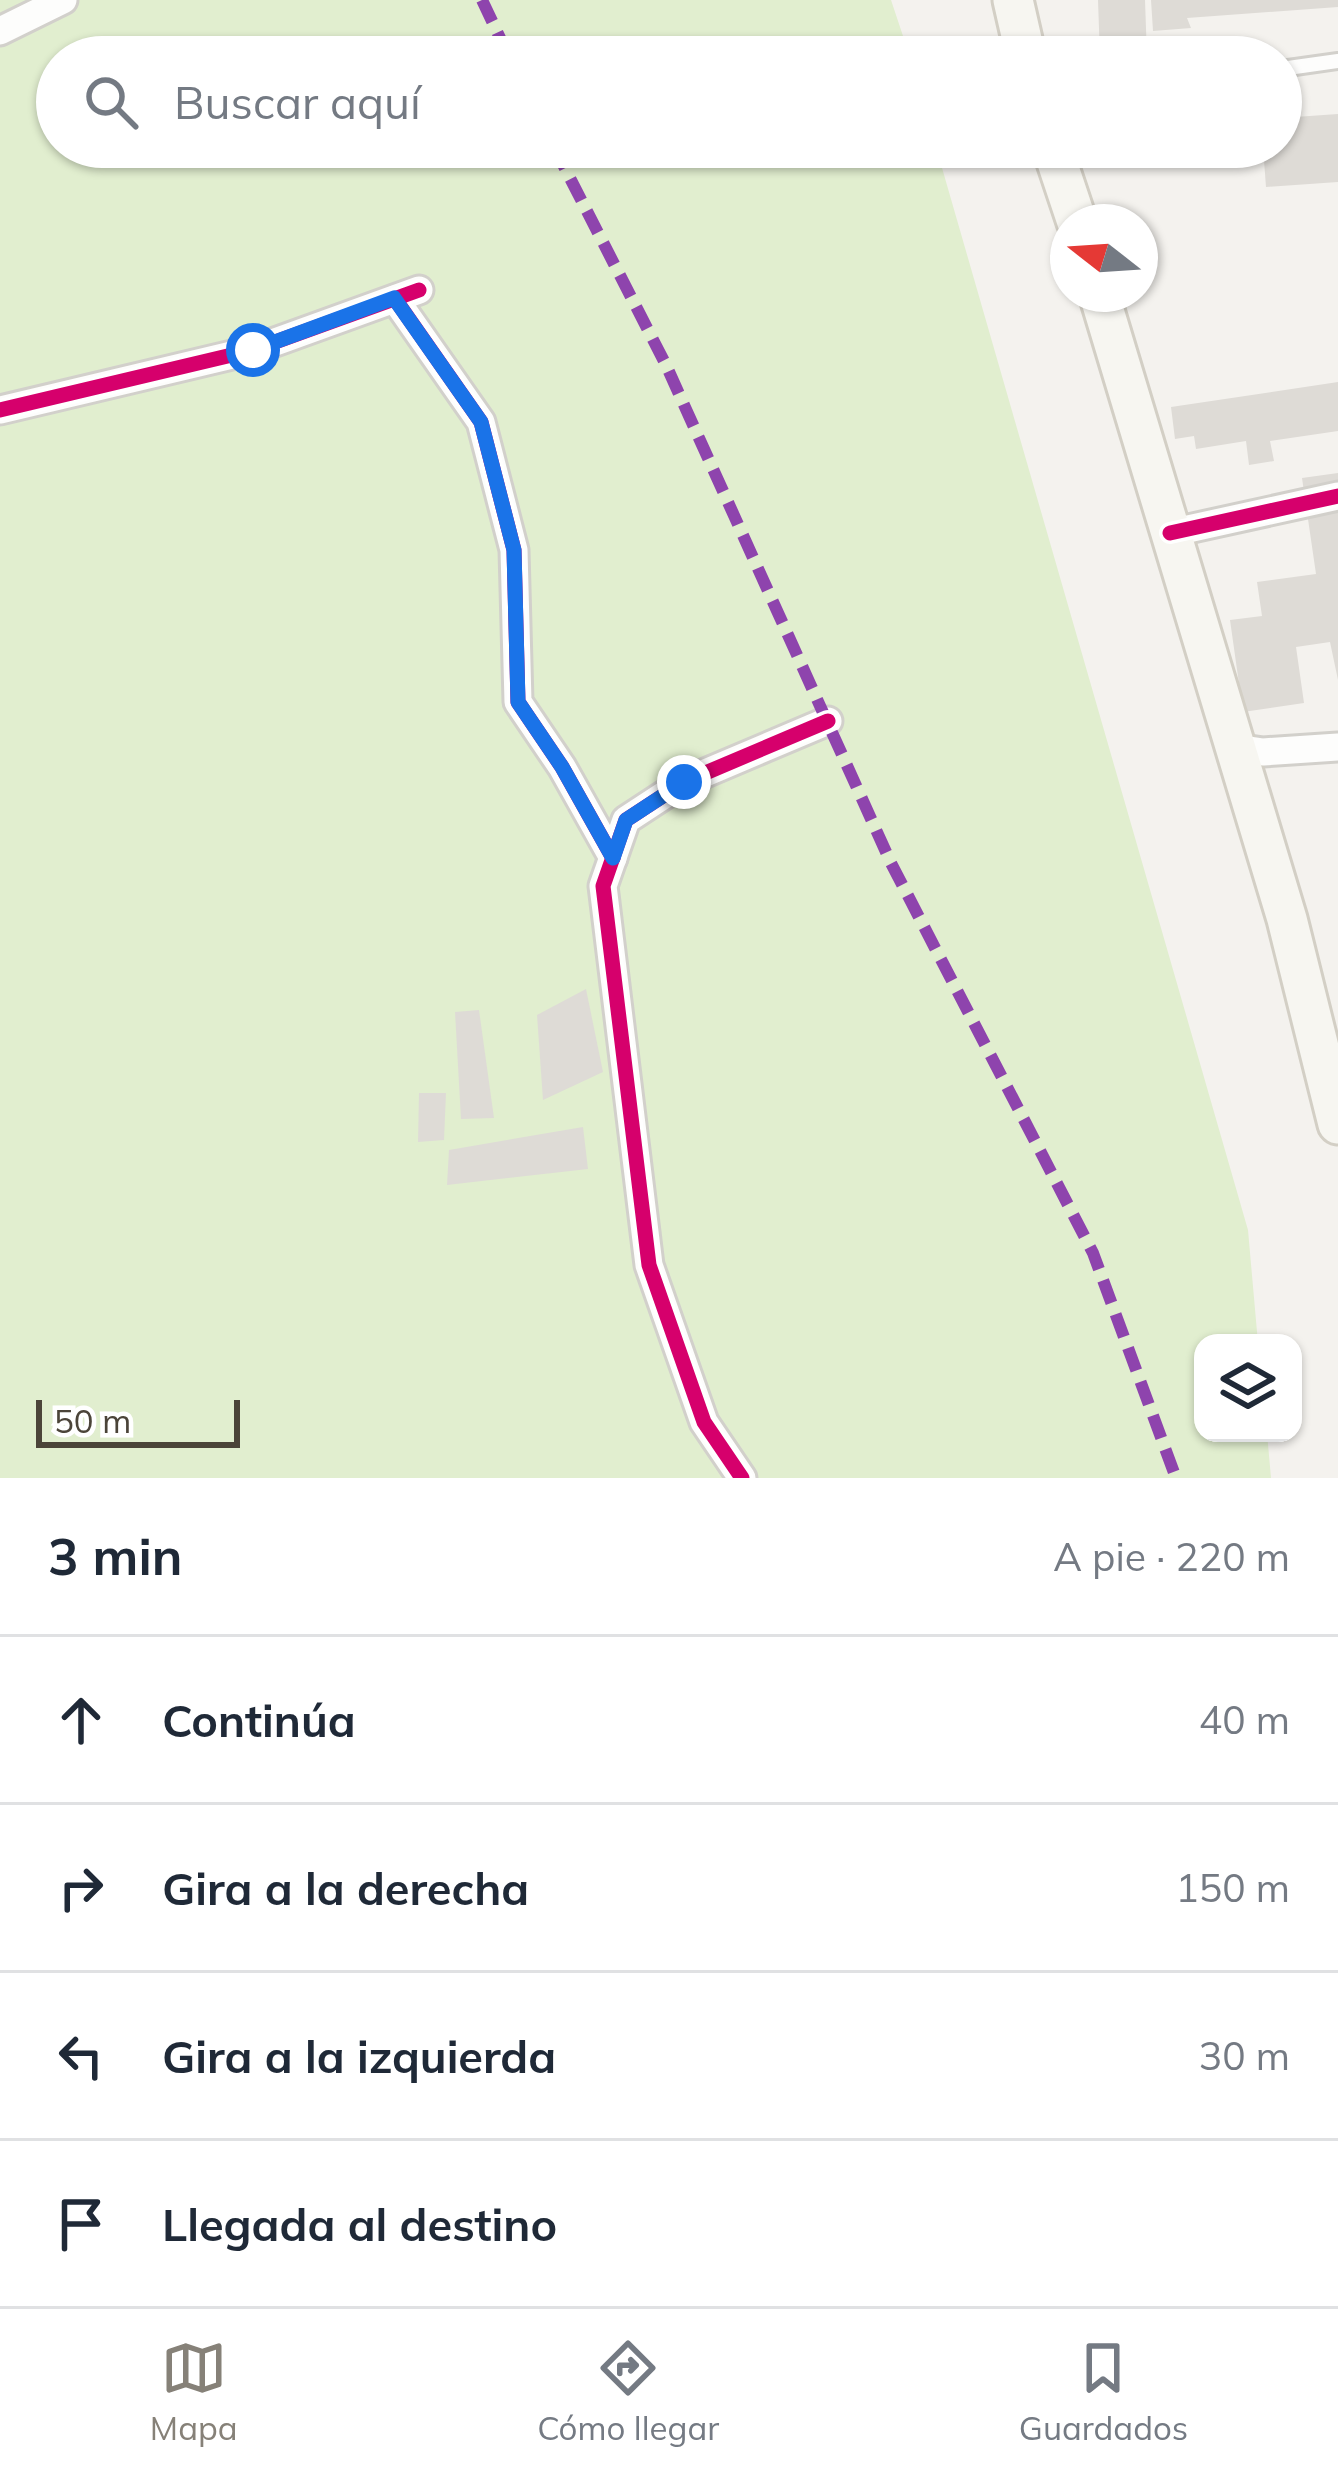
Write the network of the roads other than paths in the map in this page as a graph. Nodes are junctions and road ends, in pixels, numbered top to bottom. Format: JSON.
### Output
{"nodes":[{"id":1,"x":63,"y":0,"type":"edge"},
{"id":2,"x":1012,"y":0,"type":"edge"},
{"id":3,"x":0,"y":32,"type":"edge"},
{"id":4,"x":1021,"y":36,"type":"edge"},
{"id":5,"x":1338,"y":61,"type":"edge"},
{"id":6,"x":1302,"y":66,"type":"edge"},
{"id":7,"x":1059,"y":168,"type":"edge"},
{"id":8,"x":1071,"y":204,"type":"edge"},
{"id":9,"x":1104,"y":312,"type":"edge"},
{"id":10,"x":0,"y":410,"type":"edge"},
{"id":11,"x":1338,"y":496,"type":"edge"},
{"id":12,"x":1170,"y":533,"type":"junction"},
{"id":13,"x":828,"y":721,"type":"dead end"},
{"id":14,"x":1338,"y":747,"type":"edge"},
{"id":15,"x":1236,"y":748,"type":"junction"},
{"id":16,"x":613,"y":858,"type":"junction"},
{"id":17,"x":1338,"y":1124,"type":"edge"},
{"id":18,"x":742,"y":1478,"type":"edge"}],
"edges":[{"from":1,"to":3,"type":"street"},
{"from":2,"to":4,"type":"main road"},
{"from":5,"to":6,"type":"lane"},
{"from":7,"to":8,"type":"main road"},
{"from":9,"to":12,"type":"main road"},
{"from":10,"to":16,"type":"street"},
{"from":11,"to":12,"type":"street"},
{"from":12,"to":15,"type":"main road"},
{"from":13,"to":16,"type":"street"},
{"from":14,"to":15,"type":"street"},
{"from":15,"to":17,"type":"main road"},
{"from":16,"to":18,"type":"street"}]}
